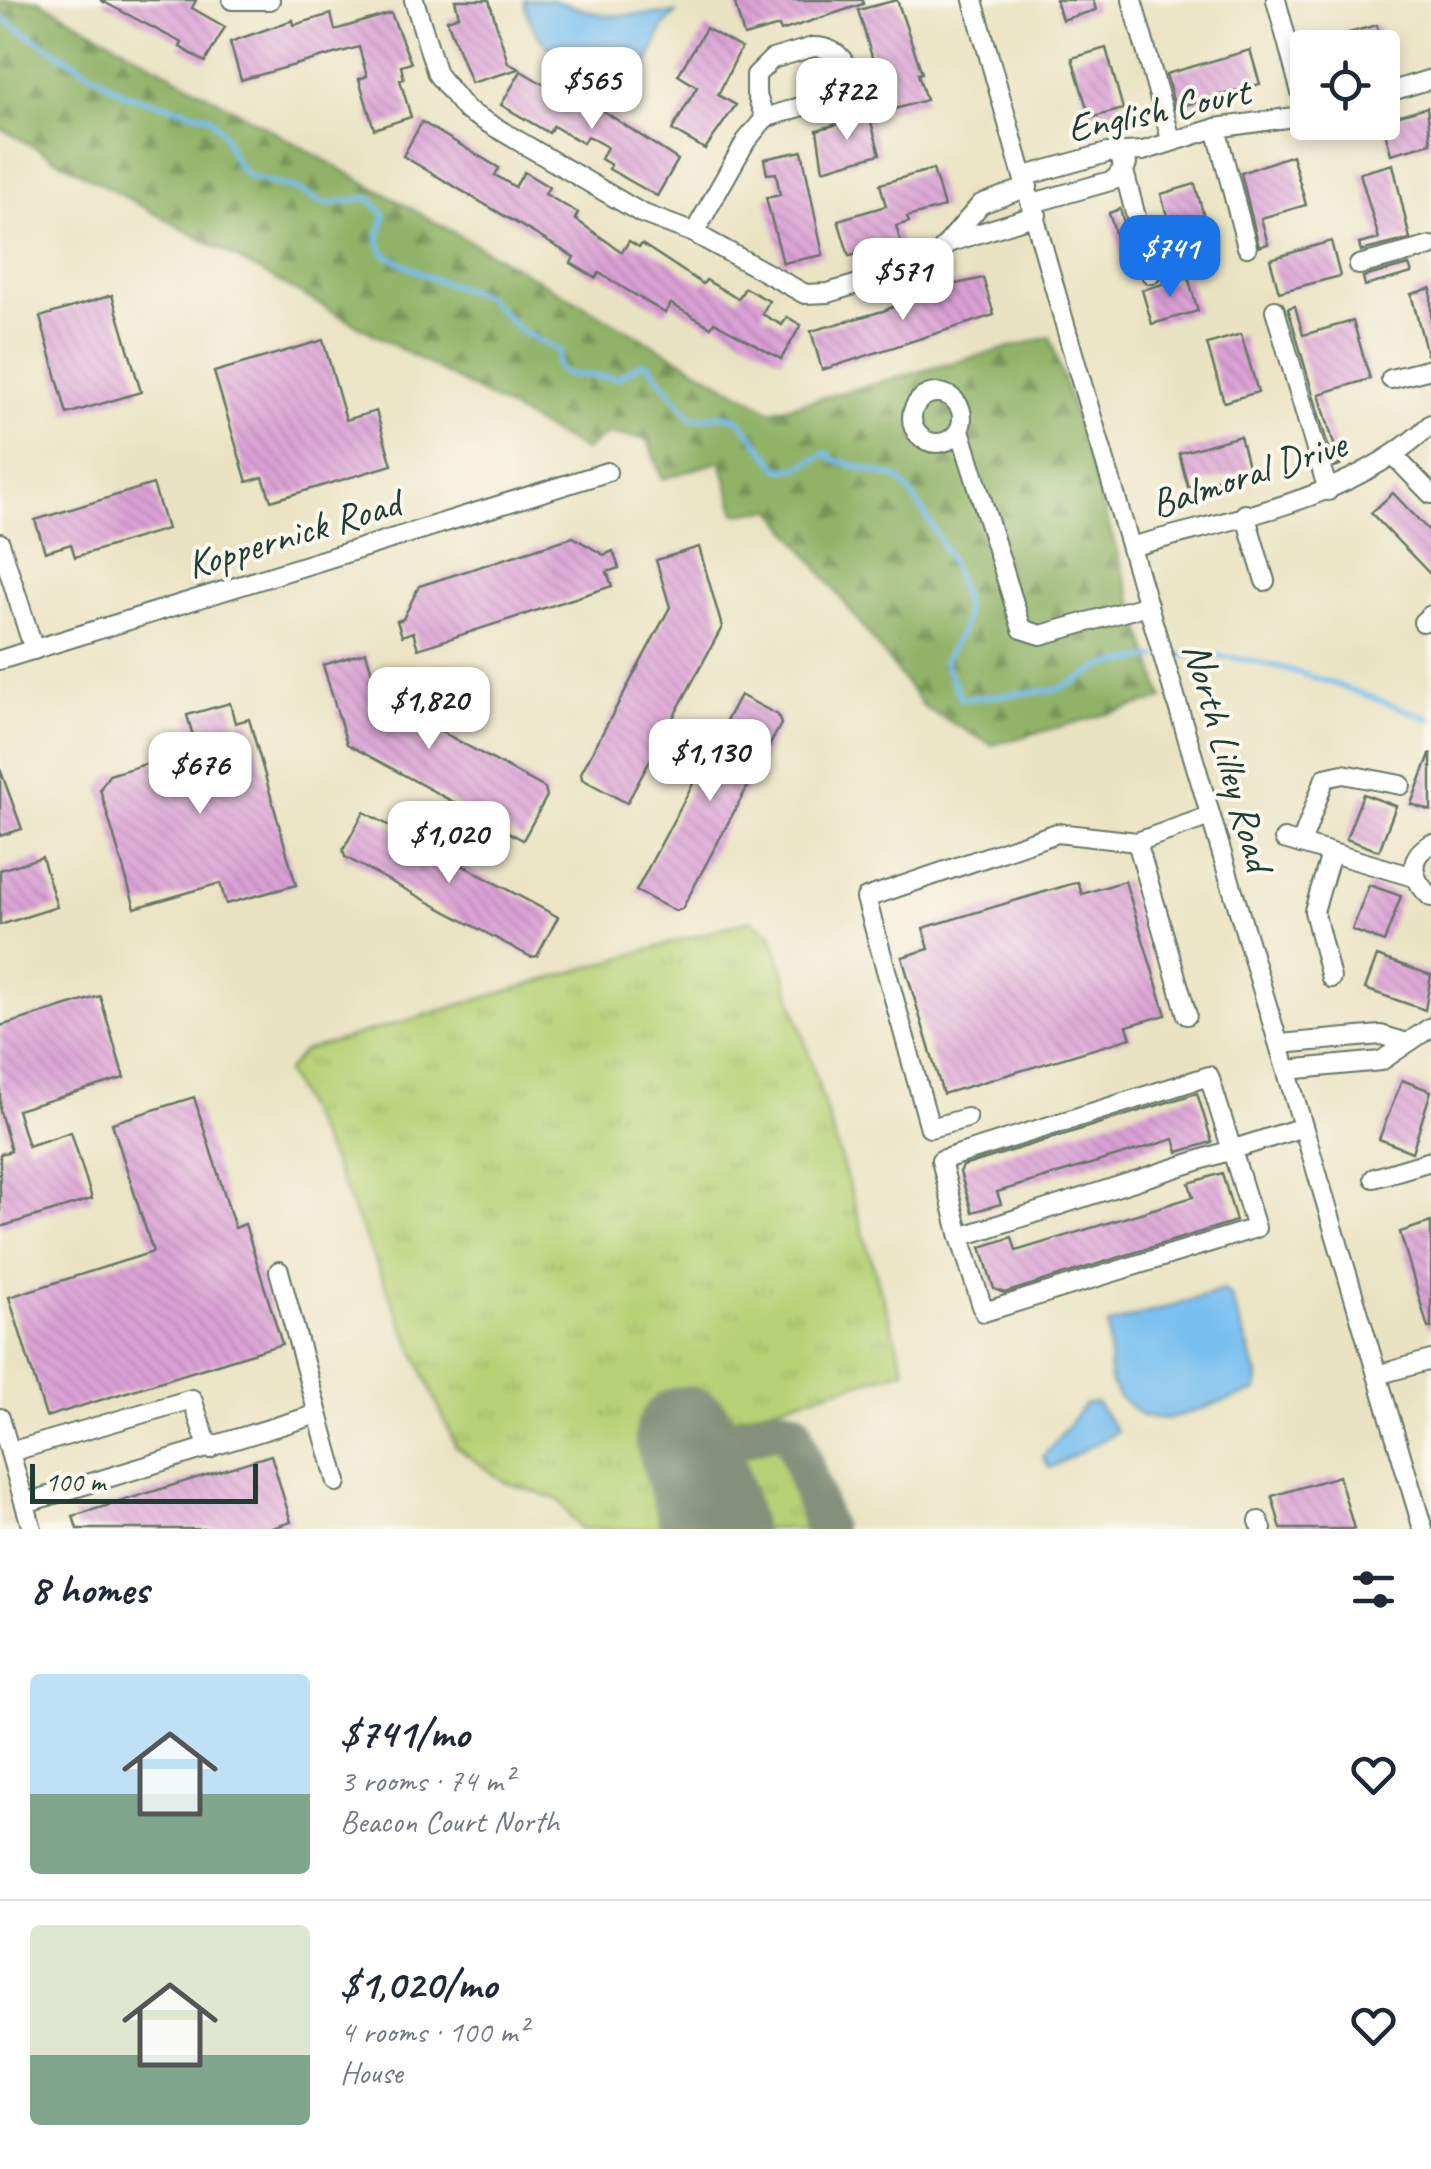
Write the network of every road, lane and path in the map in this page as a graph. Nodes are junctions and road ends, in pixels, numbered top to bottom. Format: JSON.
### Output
{"nodes":[{"id":1,"x":232,"y":0,"type":"edge"},
{"id":2,"x":270,"y":0,"type":"edge"},
{"id":3,"x":414,"y":0,"type":"edge"},
{"id":4,"x":973,"y":0,"type":"edge"},
{"id":5,"x":1132,"y":0,"type":"edge"},
{"id":6,"x":1276,"y":0,"type":"edge"},
{"id":7,"x":1290,"y":52,"type":"edge"},
{"id":8,"x":1431,"y":79,"type":"edge"},
{"id":9,"x":1400,"y":88,"type":"edge"},
{"id":10,"x":1290,"y":117,"type":"edge"},
{"id":11,"x":765,"y":118,"type":"junction"},
{"id":12,"x":1216,"y":128,"type":"junction"},
{"id":13,"x":1171,"y":139,"type":"junction"},
{"id":14,"x":1120,"y":160,"type":"junction"},
{"id":15,"x":1031,"y":195,"type":"junction"},
{"id":16,"x":694,"y":232,"type":"junction"},
{"id":17,"x":948,"y":243,"type":"junction"},
{"id":18,"x":1431,"y":246,"type":"edge"},
{"id":19,"x":1247,"y":247,"type":"dead end"},
{"id":20,"x":1360,"y":266,"type":"dead end"},
{"id":21,"x":1151,"y":274,"type":"dead end"},
{"id":22,"x":1274,"y":310,"type":"dead end"},
{"id":23,"x":1431,"y":368,"type":"edge"},
{"id":24,"x":1392,"y":379,"type":"dead end"},
{"id":25,"x":1431,"y":424,"type":"edge"},
{"id":26,"x":960,"y":430,"type":"dead end"},
{"id":27,"x":1394,"y":456,"type":"junction"},
{"id":28,"x":607,"y":472,"type":"dead end"},
{"id":29,"x":1328,"y":491,"type":"junction"},
{"id":30,"x":1431,"y":494,"type":"edge"},
{"id":31,"x":1245,"y":514,"type":"junction"},
{"id":32,"x":0,"y":543,"type":"edge"},
{"id":33,"x":1130,"y":546,"type":"junction"},
{"id":34,"x":1265,"y":581,"type":"dead end"},
{"id":35,"x":1148,"y":605,"type":"junction"},
{"id":36,"x":34,"y":650,"type":"junction"},
{"id":37,"x":0,"y":660,"type":"edge"},
{"id":38,"x":1401,"y":785,"type":"dead end"},
{"id":39,"x":1210,"y":816,"type":"junction"},
{"id":40,"x":1138,"y":842,"type":"junction"},
{"id":41,"x":1431,"y":844,"type":"edge"},
{"id":42,"x":1332,"y":854,"type":"junction"},
{"id":43,"x":1414,"y":876,"type":"junction"},
{"id":44,"x":1431,"y":897,"type":"edge"},
{"id":45,"x":1331,"y":978,"type":"dead end"},
{"id":46,"x":1186,"y":1014,"type":"dead end"},
{"id":47,"x":1421,"y":1039,"type":"edge"},
{"id":48,"x":1280,"y":1044,"type":"junction"},
{"id":49,"x":1286,"y":1070,"type":"junction"},
{"id":50,"x":967,"y":1118,"type":"dead end"},
{"id":51,"x":1303,"y":1127,"type":"junction"},
{"id":52,"x":1235,"y":1150,"type":"junction"},
{"id":53,"x":1431,"y":1161,"type":"edge"},
{"id":54,"x":1374,"y":1178,"type":"dead end"},
{"id":55,"x":960,"y":1237,"type":"junction"},
{"id":56,"x":278,"y":1272,"type":"dead end"},
{"id":57,"x":1431,"y":1360,"type":"edge"},
{"id":58,"x":1378,"y":1375,"type":"junction"},
{"id":59,"x":318,"y":1414,"type":"junction"},
{"id":60,"x":0,"y":1418,"type":"edge"},
{"id":61,"x":209,"y":1449,"type":"junction"},
{"id":62,"x":10,"y":1452,"type":"junction"},
{"id":63,"x":337,"y":1482,"type":"dead end"},
{"id":64,"x":25,"y":1503,"type":"junction"},
{"id":65,"x":32,"y":1529,"type":"edge"},
{"id":66,"x":1423,"y":1529,"type":"edge"}],
"edges":[{"from":1,"to":2,"type":"street"},
{"from":3,"to":16,"type":"street"},
{"from":4,"to":15,"type":"street","name":"North Lilley Road"},
{"from":5,"to":13,"type":"street"},
{"from":6,"to":7,"type":"street"},
{"from":8,"to":9,"type":"street"},
{"from":10,"to":12,"type":"street","name":"English Court"},
{"from":11,"to":11,"type":"street"},
{"from":11,"to":16,"type":"street"},
{"from":12,"to":13,"type":"street","name":"English Court"},
{"from":12,"to":19,"type":"street"},
{"from":13,"to":14,"type":"street","name":"English Court"},
{"from":14,"to":15,"type":"street","name":"English Court"},
{"from":14,"to":15,"type":"street"},
{"from":14,"to":21,"type":"street"},
{"from":15,"to":17,"type":"street"},
{"from":15,"to":17,"type":"street"},
{"from":15,"to":33,"type":"street","name":"North Lilley Road"},
{"from":16,"to":17,"type":"street"},
{"from":18,"to":20,"type":"street"},
{"from":22,"to":29,"type":"street"},
{"from":23,"to":24,"type":"street"},
{"from":25,"to":27,"type":"street","name":"Balmoral Drive"},
{"from":26,"to":35,"type":"street"},
{"from":27,"to":29,"type":"street","name":"Balmoral Drive"},
{"from":27,"to":30,"type":"street"},
{"from":28,"to":36,"type":"street","name":"Koppernick Road"},
{"from":29,"to":31,"type":"street","name":"Balmoral Drive"},
{"from":31,"to":33,"type":"street","name":"Balmoral Drive"},
{"from":31,"to":34,"type":"street"},
{"from":32,"to":36,"type":"street"},
{"from":33,"to":35,"type":"street","name":"North Lilley Road"},
{"from":35,"to":39,"type":"street","name":"North Lilley Road"},
{"from":36,"to":37,"type":"street","name":"Koppernick Road"},
{"from":38,"to":42,"type":"street"},
{"from":39,"to":40,"type":"street"},
{"from":39,"to":48,"type":"street","name":"North Lilley Road"},
{"from":40,"to":46,"type":"street"},
{"from":40,"to":50,"type":"street"},
{"from":41,"to":43,"type":"street"},
{"from":42,"to":43,"type":"street"},
{"from":42,"to":45,"type":"street"},
{"from":43,"to":44,"type":"street"},
{"from":47,"to":48,"type":"street"},
{"from":47,"to":49,"type":"street"},
{"from":48,"to":49,"type":"street","name":"North Lilley Road"},
{"from":49,"to":51,"type":"street","name":"North Lilley Road"},
{"from":51,"to":52,"type":"street"},
{"from":51,"to":58,"type":"street","name":"North Lilley Road"},
{"from":52,"to":55,"type":"street"},
{"from":52,"to":55,"type":"street"},
{"from":52,"to":55,"type":"street"},
{"from":53,"to":54,"type":"street"},
{"from":56,"to":59,"type":"street"},
{"from":57,"to":58,"type":"street"},
{"from":58,"to":66,"type":"street","name":"North Lilley Road"},
{"from":59,"to":61,"type":"street"},
{"from":59,"to":63,"type":"street"},
{"from":60,"to":62,"type":"street"},
{"from":61,"to":62,"type":"street"},
{"from":61,"to":64,"type":"street"},
{"from":62,"to":64,"type":"street"},
{"from":64,"to":65,"type":"street"}]}
